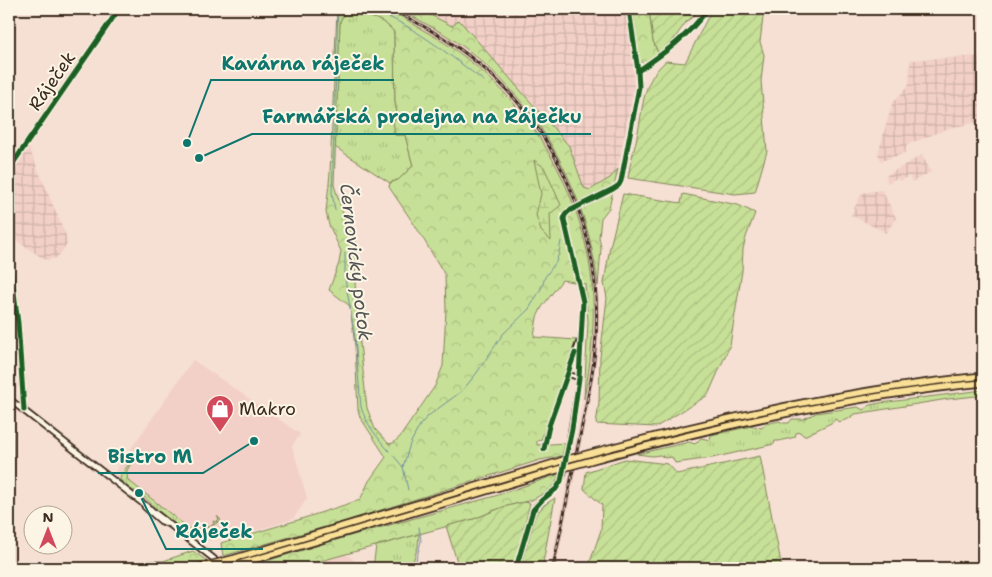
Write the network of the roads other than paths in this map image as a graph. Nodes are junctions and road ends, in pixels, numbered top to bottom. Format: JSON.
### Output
{"nodes":[{"id":1,"x":119,"y":9,"type":"edge"},
{"id":2,"x":629,"y":9,"type":"edge"},
{"id":3,"x":708,"y":9,"type":"edge"},
{"id":4,"x":638,"y":71,"type":"junction"},
{"id":5,"x":9,"y":168,"type":"edge"},
{"id":6,"x":9,"y":254,"type":"edge"},
{"id":7,"x":581,"y":337,"type":"junction"},
{"id":8,"x":568,"y":374,"type":"junction"},
{"id":9,"x":983,"y":376,"type":"edge"},
{"id":10,"x":579,"y":378,"type":"junction"},
{"id":11,"x":983,"y":384,"type":"edge"},
{"id":12,"x":9,"y":399,"type":"edge"},
{"id":13,"x":22,"y":409,"type":"junction"},
{"id":14,"x":544,"y":449,"type":"dead end"},
{"id":15,"x":567,"y":455,"type":"dead end"},
{"id":16,"x":562,"y":471,"type":"junction"},
{"id":17,"x":214,"y":559,"type":"dead end"},
{"id":18,"x":199,"y":568,"type":"edge"},
{"id":19,"x":224,"y":568,"type":"edge"},
{"id":20,"x":516,"y":568,"type":"edge"}],
"edges":[{"from":1,"to":5,"type":"street","name":"Ráječek"},
{"from":2,"to":4,"type":"street"},
{"from":3,"to":4,"type":"street"},
{"from":4,"to":7,"type":"street"},
{"from":6,"to":13,"type":"street"},
{"from":7,"to":8,"type":"street"},
{"from":7,"to":10,"type":"street"},
{"from":8,"to":10,"type":"street"},
{"from":8,"to":14,"type":"street"},
{"from":9,"to":18,"type":"highway","bridge":true},
{"from":10,"to":15,"type":"street"},
{"from":11,"to":16,"type":"highway","bridge":true},
{"from":12,"to":13,"type":"main road"},
{"from":13,"to":17,"type":"main road"},
{"from":16,"to":19,"type":"highway","bridge":true},
{"from":16,"to":20,"type":"street"}]}
